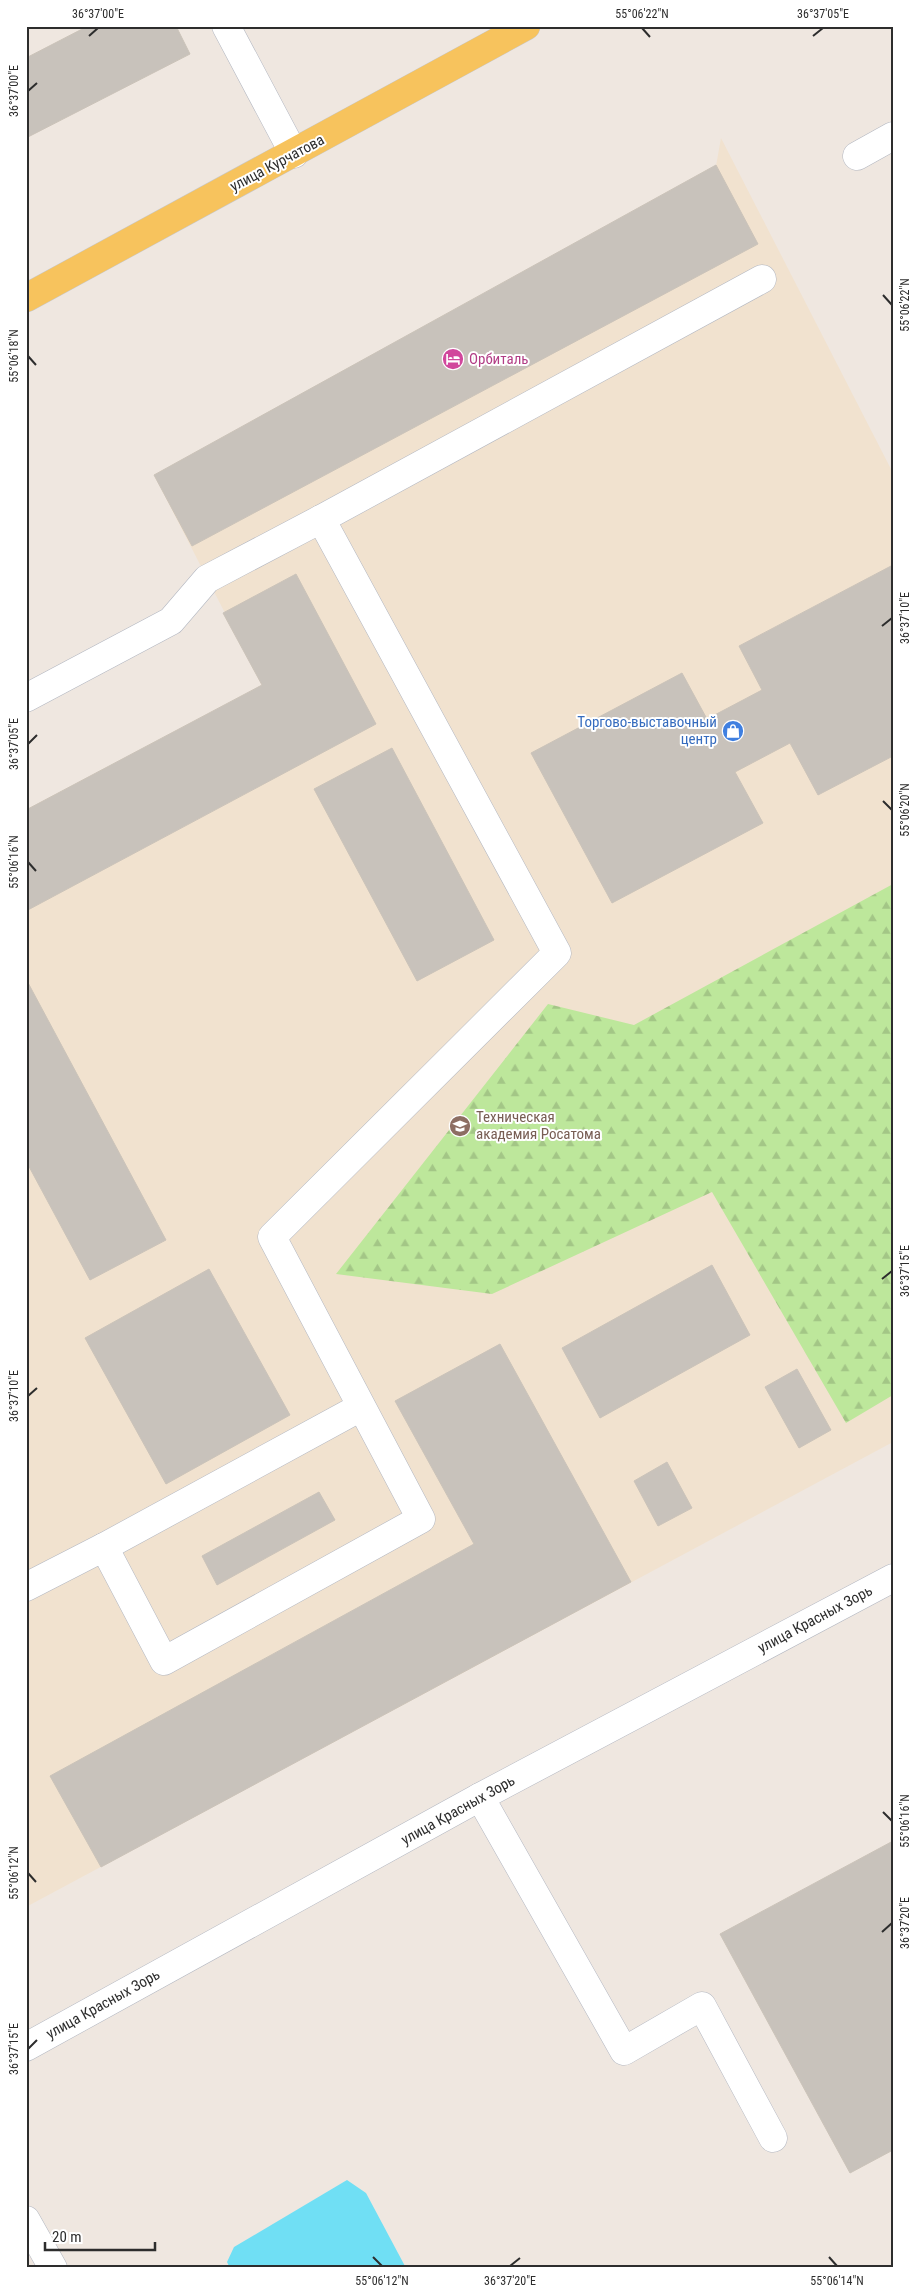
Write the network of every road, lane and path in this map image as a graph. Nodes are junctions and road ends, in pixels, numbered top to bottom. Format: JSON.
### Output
{"nodes":[{"id":1,"x":226,"y":26,"type":"edge"},
{"id":2,"x":526,"y":26,"type":"edge"},
{"id":3,"x":893,"y":136,"type":"edge"},
{"id":4,"x":294,"y":154,"type":"junction"},
{"id":5,"x":857,"y":156,"type":"dead end"},
{"id":6,"x":762,"y":278,"type":"dead end"},
{"id":7,"x":26,"y":298,"type":"edge"},
{"id":8,"x":321,"y":519,"type":"junction"},
{"id":9,"x":26,"y":698,"type":"edge"},
{"id":10,"x":361,"y":1408,"type":"junction"},
{"id":11,"x":104,"y":1547,"type":"junction"},
{"id":12,"x":893,"y":1578,"type":"edge"},
{"id":13,"x":26,"y":1586,"type":"edge"},
{"id":14,"x":480,"y":1797,"type":"junction"},
{"id":15,"x":26,"y":2047,"type":"edge"},
{"id":16,"x":773,"y":2138,"type":"dead end"},
{"id":17,"x":26,"y":2220,"type":"edge"},
{"id":18,"x":53,"y":2268,"type":"edge"}],
"edges":[{"from":1,"to":4,"type":"street"},
{"from":2,"to":4,"type":"main road","name":"улица Курчатова"},
{"from":3,"to":5,"type":"street"},
{"from":4,"to":7,"type":"main road","name":"улица Курчатова"},
{"from":6,"to":8,"type":"street"},
{"from":8,"to":9,"type":"street"},
{"from":8,"to":10,"type":"street"},
{"from":10,"to":11,"type":"street"},
{"from":10,"to":11,"type":"street"},
{"from":11,"to":13,"type":"street"},
{"from":12,"to":14,"type":"street","name":"улица Красных Зорь"},
{"from":14,"to":15,"type":"street","name":"улица Красных Зорь"},
{"from":14,"to":16,"type":"street"},
{"from":17,"to":18,"type":"street"}]}
